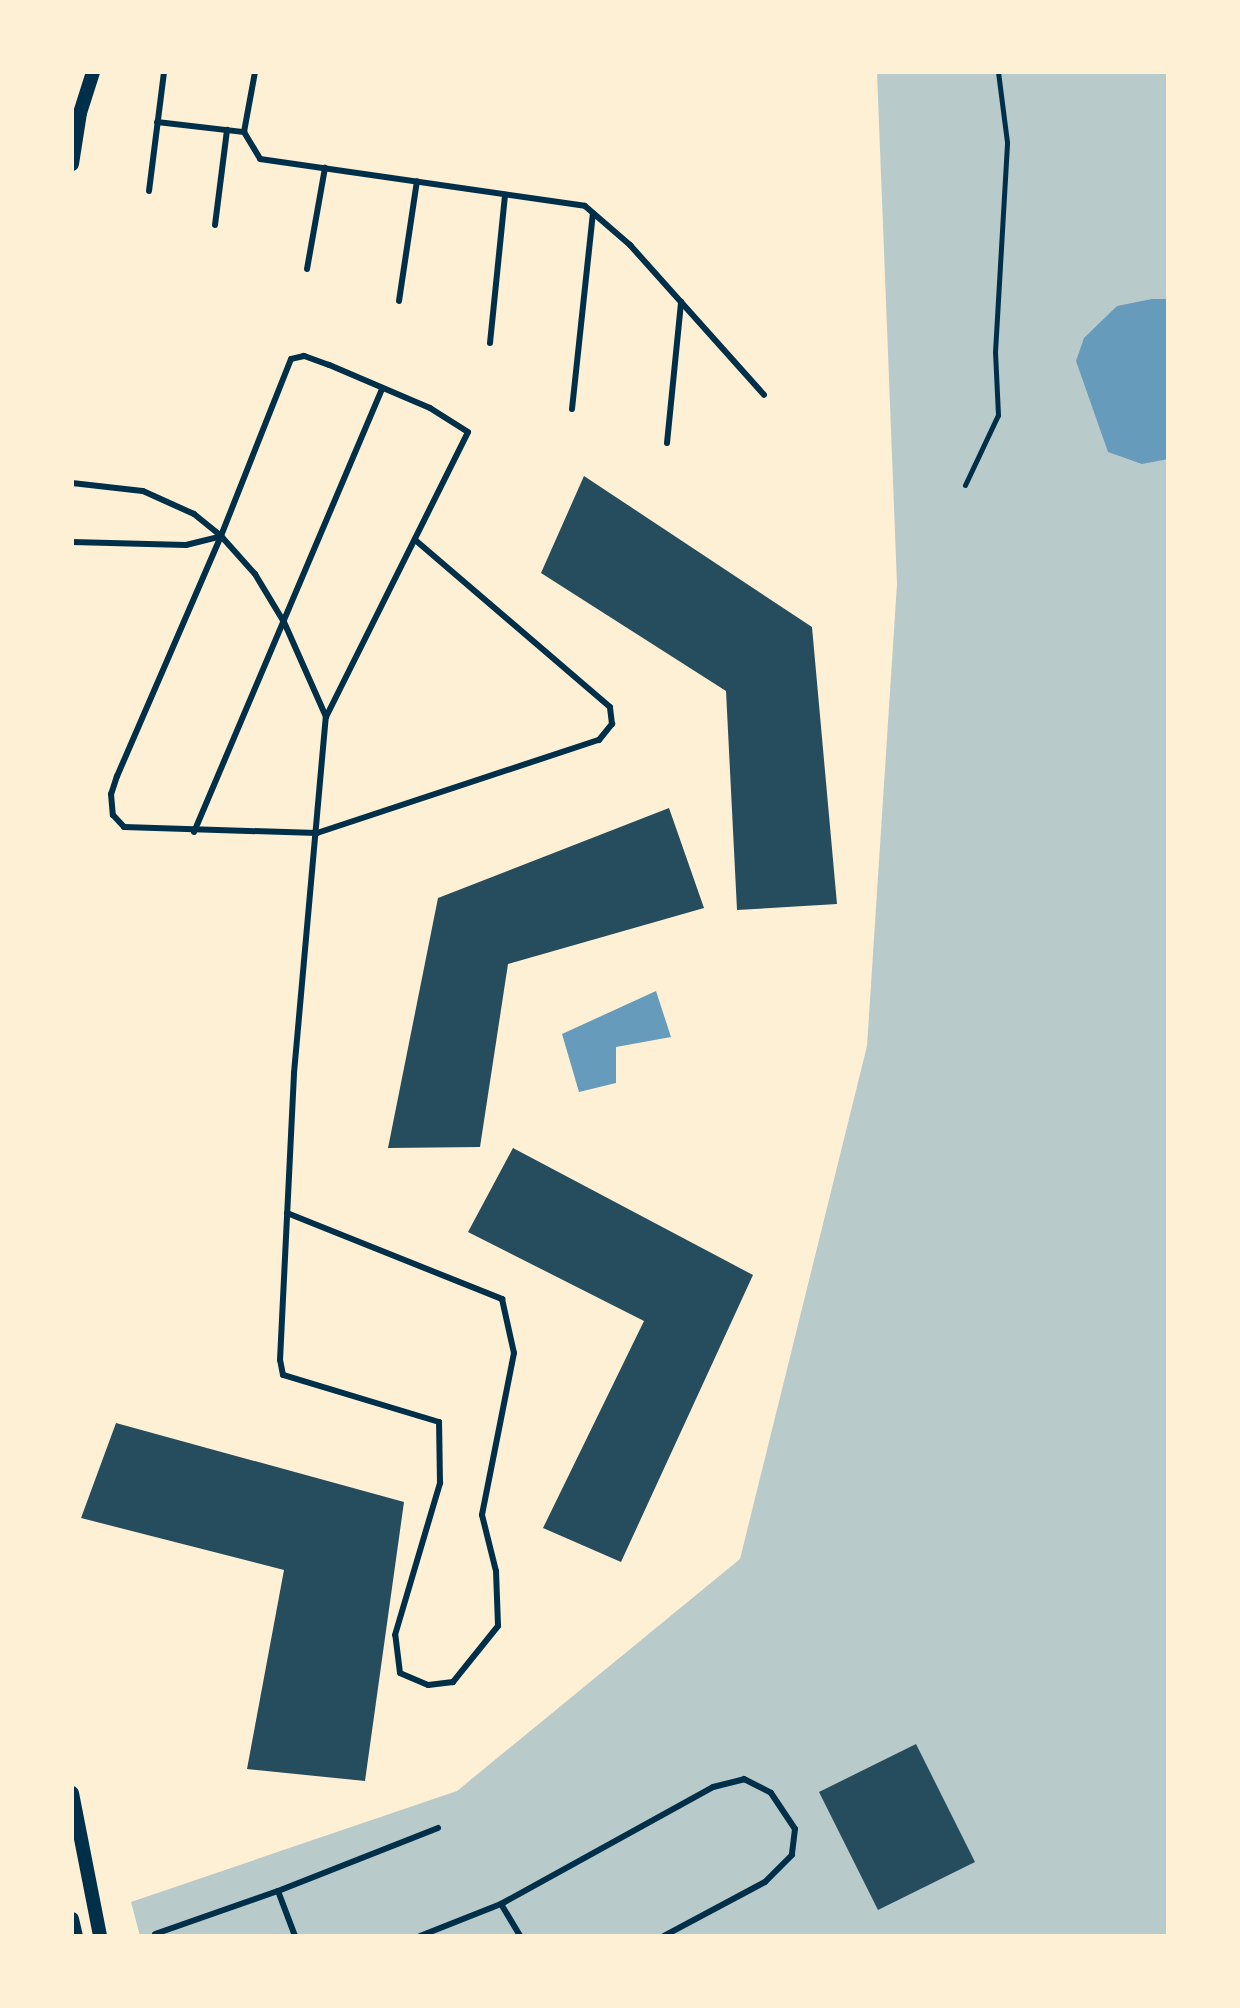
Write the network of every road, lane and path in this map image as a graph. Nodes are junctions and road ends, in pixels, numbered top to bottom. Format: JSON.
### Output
{"nodes":[{"id":1,"x":93,"y":72,"type":"edge"},
{"id":2,"x":164,"y":72,"type":"edge"},
{"id":3,"x":255,"y":72,"type":"edge"},
{"id":4,"x":998,"y":72,"type":"edge"},
{"id":5,"x":157,"y":122,"type":"junction"},
{"id":6,"x":227,"y":130,"type":"junction"},
{"id":7,"x":244,"y":132,"type":"junction"},
{"id":8,"x":72,"y":164,"type":"edge"},
{"id":9,"x":325,"y":168,"type":"junction"},
{"id":10,"x":417,"y":181,"type":"junction"},
{"id":11,"x":149,"y":191,"type":"dead end"},
{"id":12,"x":505,"y":195,"type":"junction"},
{"id":13,"x":593,"y":213,"type":"junction"},
{"id":14,"x":215,"y":225,"type":"dead end"},
{"id":15,"x":307,"y":269,"type":"dead end"},
{"id":16,"x":399,"y":301,"type":"dead end"},
{"id":17,"x":681,"y":302,"type":"junction"},
{"id":18,"x":490,"y":343,"type":"dead end"},
{"id":19,"x":382,"y":390,"type":"junction"},
{"id":20,"x":764,"y":395,"type":"dead end"},
{"id":21,"x":572,"y":409,"type":"dead end"},
{"id":22,"x":667,"y":443,"type":"dead end"},
{"id":23,"x":72,"y":483,"type":"edge"},
{"id":24,"x":965,"y":485,"type":"dead end"},
{"id":25,"x":221,"y":536,"type":"junction"},
{"id":26,"x":416,"y":541,"type":"junction"},
{"id":27,"x":72,"y":542,"type":"edge"},
{"id":28,"x":284,"y":622,"type":"junction"},
{"id":29,"x":326,"y":717,"type":"junction"},
{"id":30,"x":194,"y":832,"type":"junction"},
{"id":31,"x":317,"y":833,"type":"junction"},
{"id":32,"x":287,"y":1213,"type":"junction"},
{"id":33,"x":72,"y":1793,"type":"edge"},
{"id":34,"x":438,"y":1828,"type":"dead end"},
{"id":35,"x":278,"y":1891,"type":"junction"},
{"id":36,"x":501,"y":1904,"type":"junction"},
{"id":37,"x":72,"y":1919,"type":"edge"},
{"id":38,"x":155,"y":1934,"type":"dead end"},
{"id":39,"x":76,"y":1936,"type":"edge"},
{"id":40,"x":100,"y":1936,"type":"edge"},
{"id":41,"x":295,"y":1936,"type":"edge"},
{"id":42,"x":420,"y":1936,"type":"edge"},
{"id":43,"x":520,"y":1936,"type":"edge"},
{"id":44,"x":664,"y":1936,"type":"edge"}],
"edges":[{"from":1,"to":8,"type":"street"},
{"from":2,"to":5,"type":"lane"},
{"from":3,"to":7,"type":"lane"},
{"from":4,"to":24,"type":"path"},
{"from":5,"to":6,"type":"lane"},
{"from":5,"to":11,"type":"lane"},
{"from":6,"to":7,"type":"lane"},
{"from":6,"to":14,"type":"lane"},
{"from":7,"to":9,"type":"lane"},
{"from":9,"to":10,"type":"lane"},
{"from":9,"to":15,"type":"lane"},
{"from":10,"to":12,"type":"lane"},
{"from":10,"to":16,"type":"lane"},
{"from":12,"to":13,"type":"lane"},
{"from":12,"to":18,"type":"lane"},
{"from":13,"to":17,"type":"lane"},
{"from":13,"to":21,"type":"lane"},
{"from":17,"to":20,"type":"lane"},
{"from":17,"to":22,"type":"lane"},
{"from":19,"to":25,"type":"lane"},
{"from":19,"to":26,"type":"lane"},
{"from":19,"to":28,"type":"lane"},
{"from":23,"to":25,"type":"lane"},
{"from":25,"to":27,"type":"lane"},
{"from":25,"to":28,"type":"lane"},
{"from":25,"to":30,"type":"lane"},
{"from":26,"to":29,"type":"lane"},
{"from":26,"to":31,"type":"lane"},
{"from":28,"to":29,"type":"lane"},
{"from":28,"to":30,"type":"lane"},
{"from":29,"to":31,"type":"lane"},
{"from":30,"to":31,"type":"lane"},
{"from":31,"to":32,"type":"lane"},
{"from":32,"to":32,"type":"lane"},
{"from":33,"to":40,"type":"street"},
{"from":34,"to":35,"type":"lane"},
{"from":35,"to":38,"type":"lane"},
{"from":35,"to":41,"type":"lane"},
{"from":36,"to":42,"type":"lane"},
{"from":36,"to":43,"type":"lane"},
{"from":36,"to":44,"type":"lane"},
{"from":37,"to":39,"type":"street"}]}
